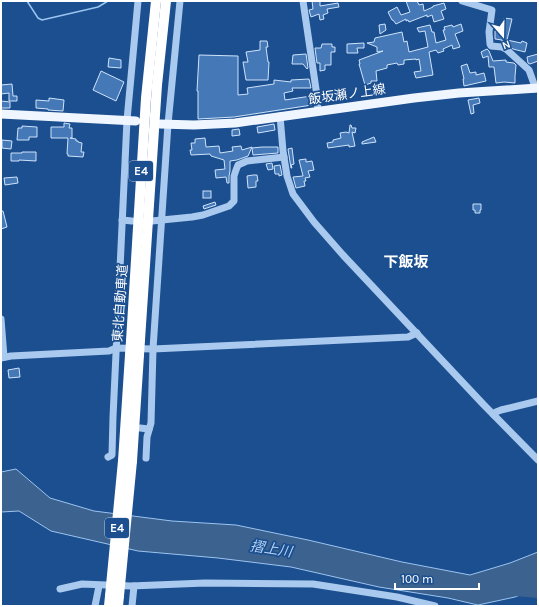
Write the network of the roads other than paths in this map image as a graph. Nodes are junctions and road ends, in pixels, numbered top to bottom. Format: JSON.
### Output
{"nodes":[{"id":1,"x":138,"y":1,"type":"edge"},
{"id":2,"x":156,"y":1,"type":"edge"},
{"id":3,"x":166,"y":1,"type":"edge"},
{"id":4,"x":180,"y":1,"type":"edge"},
{"id":5,"x":303,"y":1,"type":"edge"},
{"id":6,"x":462,"y":1,"type":"edge"},
{"id":7,"x":536,"y":88,"type":"edge"},
{"id":8,"x":318,"y":111,"type":"junction"},
{"id":9,"x":1,"y":114,"type":"edge"},
{"id":10,"x":280,"y":116,"type":"junction"},
{"id":11,"x":132,"y":121,"type":"junction"},
{"id":12,"x":164,"y":124,"type":"junction"},
{"id":13,"x":284,"y":156,"type":"junction"},
{"id":14,"x":122,"y":220,"type":"junction"},
{"id":15,"x":162,"y":220,"type":"junction"},
{"id":16,"x":132,"y":221,"type":"dead end"},
{"id":17,"x":152,"y":221,"type":"dead end"},
{"id":18,"x":1,"y":319,"type":"edge"},
{"id":19,"x":417,"y":333,"type":"junction"},
{"id":20,"x":135,"y":340,"type":"junction"},
{"id":21,"x":116,"y":348,"type":"junction"},
{"id":22,"x":154,"y":349,"type":"junction"},
{"id":23,"x":2,"y":358,"type":"edge"},
{"id":24,"x":538,"y":401,"type":"edge"},
{"id":25,"x":494,"y":415,"type":"junction"},
{"id":26,"x":140,"y":428,"type":"dead end"},
{"id":27,"x":149,"y":429,"type":"junction"},
{"id":28,"x":108,"y":457,"type":"dead end"},
{"id":29,"x":146,"y":458,"type":"dead end"},
{"id":30,"x":538,"y":460,"type":"edge"},
{"id":31,"x":99,"y":586,"type":"junction"},
{"id":32,"x":134,"y":586,"type":"junction"},
{"id":33,"x":60,"y":589,"type":"dead end"},
{"id":34,"x":114,"y":601,"type":"edge"},
{"id":35,"x":95,"y":606,"type":"edge"},
{"id":36,"x":132,"y":606,"type":"edge"},
{"id":37,"x":435,"y":606,"type":"edge"}],
"edges":[{"from":1,"to":11,"type":"street"},
{"from":2,"to":20,"type":"highway","name":"東北自動車道","number":"E4"},
{"from":3,"to":20,"type":"highway","name":"東北自動車道","number":"E4"},
{"from":4,"to":12,"type":"street"},
{"from":5,"to":8,"type":"street"},
{"from":6,"to":7,"type":"street"},
{"from":7,"to":8,"type":"main road","name":"飯坂瀬ノ上線"},
{"from":8,"to":10,"type":"main road","name":"飯坂瀬ノ上線"},
{"from":9,"to":11,"type":"main road"},
{"from":10,"to":12,"type":"main road","name":"飯坂瀬ノ上線"},
{"from":10,"to":13,"type":"street"},
{"from":11,"to":14,"type":"street"},
{"from":12,"to":15,"type":"street"},
{"from":13,"to":15,"type":"street"},
{"from":13,"to":19,"type":"street"},
{"from":14,"to":16,"type":"street"},
{"from":14,"to":21,"type":"street"},
{"from":15,"to":17,"type":"street"},
{"from":15,"to":22,"type":"street"},
{"from":18,"to":23,"type":"street"},
{"from":19,"to":22,"type":"street"},
{"from":19,"to":25,"type":"street"},
{"from":20,"to":34,"type":"highway","name":"東北自動車道","number":"E4","bridge":true},
{"from":21,"to":22,"type":"street"},
{"from":21,"to":23,"type":"street"},
{"from":21,"to":28,"type":"street"},
{"from":22,"to":27,"type":"street"},
{"from":24,"to":25,"type":"street"},
{"from":25,"to":30,"type":"street"},
{"from":26,"to":27,"type":"street"},
{"from":27,"to":29,"type":"street"},
{"from":31,"to":32,"type":"street"},
{"from":31,"to":33,"type":"street"},
{"from":31,"to":35,"type":"street"},
{"from":32,"to":36,"type":"street"},
{"from":32,"to":37,"type":"street"}]}
